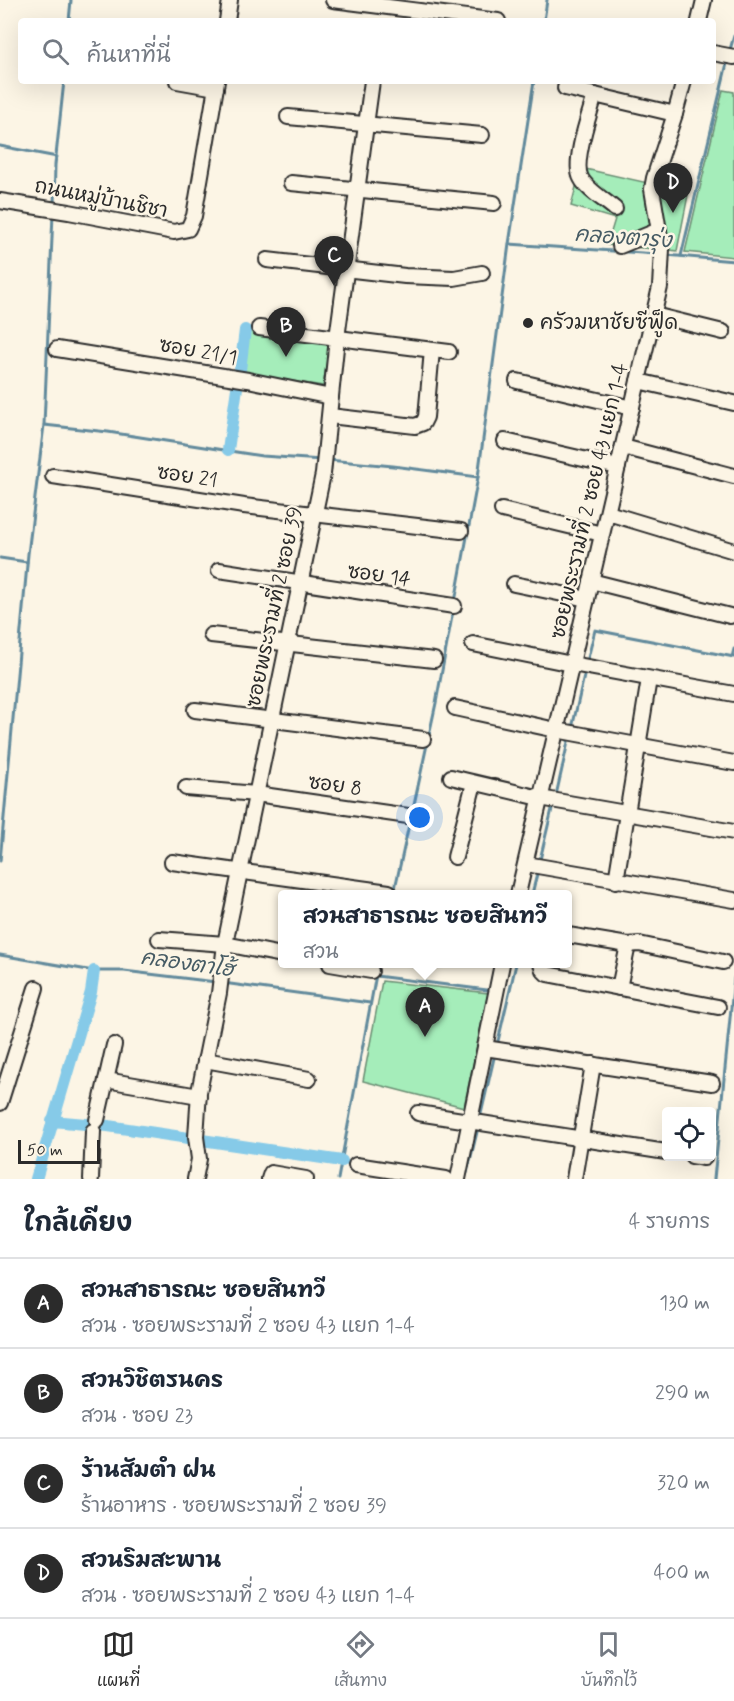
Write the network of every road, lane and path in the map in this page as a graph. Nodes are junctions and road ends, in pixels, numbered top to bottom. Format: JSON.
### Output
{"nodes":[{"id":1,"x":230,"y":0,"type":"edge"},
{"id":2,"x":333,"y":0,"type":"edge"},
{"id":3,"x":704,"y":0,"type":"edge"},
{"id":4,"x":381,"y":3,"type":"edge"},
{"id":5,"x":227,"y":18,"type":"edge"},
{"id":6,"x":379,"y":18,"type":"edge"},
{"id":7,"x":478,"y":18,"type":"edge"},
{"id":8,"x":700,"y":18,"type":"edge"},
{"id":9,"x":716,"y":53,"type":"edge"},
{"id":10,"x":733,"y":57,"type":"edge"},
{"id":11,"x":216,"y":84,"type":"edge"},
{"id":12,"x":372,"y":84,"type":"edge"},
{"id":13,"x":683,"y":84,"type":"edge"},
{"id":14,"x":565,"y":88,"type":"dead end"},
{"id":15,"x":595,"y":95,"type":"junction"},
{"id":16,"x":675,"y":114,"type":"junction"},
{"id":17,"x":288,"y":117,"type":"dead end"},
{"id":18,"x":366,"y":125,"type":"junction"},
{"id":19,"x":482,"y":135,"type":"dead end"},
{"id":20,"x":291,"y":183,"type":"dead end"},
{"id":21,"x":356,"y":190,"type":"junction"},
{"id":22,"x":0,"y":201,"type":"edge"},
{"id":23,"x":494,"y":204,"type":"dead end"},
{"id":24,"x":615,"y":209,"type":"dead end"},
{"id":25,"x":659,"y":230,"type":"junction"},
{"id":26,"x":620,"y":246,"type":"dead end"},
{"id":27,"x":267,"y":260,"type":"dead end"},
{"id":28,"x":345,"y":270,"type":"junction"},
{"id":29,"x":482,"y":273,"type":"dead end"},
{"id":30,"x":654,"y":315,"type":"junction"},
{"id":31,"x":259,"y":328,"type":"dead end"},
{"id":32,"x":723,"y":332,"type":"dead end"},
{"id":33,"x":337,"y":338,"type":"junction"},
{"id":34,"x":57,"y":349,"type":"dead end"},
{"id":35,"x":432,"y":350,"type":"junction"},
{"id":36,"x":449,"y":352,"type":"dead end"},
{"id":37,"x":517,"y":381,"type":"dead end"},
{"id":38,"x":639,"y":381,"type":"junction"},
{"id":39,"x":332,"y":397,"type":"junction"},
{"id":40,"x":734,"y":404,"type":"edge"},
{"id":41,"x":632,"y":408,"type":"junction"},
{"id":42,"x":330,"y":416,"type":"junction"},
{"id":43,"x":505,"y":441,"type":"dead end"},
{"id":44,"x":623,"y":447,"type":"junction"},
{"id":45,"x":618,"y":467,"type":"junction"},
{"id":46,"x":53,"y":476,"type":"dead end"},
{"id":47,"x":734,"y":476,"type":"edge"},
{"id":48,"x":502,"y":510,"type":"dead end"},
{"id":49,"x":315,"y":513,"type":"junction"},
{"id":50,"x":608,"y":513,"type":"junction"},
{"id":51,"x":461,"y":531,"type":"dead end"},
{"id":52,"x":602,"y":534,"type":"junction"},
{"id":53,"x":734,"y":551,"type":"edge"},
{"id":54,"x":219,"y":570,"type":"dead end"},
{"id":55,"x":591,"y":581,"type":"junction"},
{"id":56,"x":300,"y":584,"type":"junction"},
{"id":57,"x":514,"y":584,"type":"dead end"},
{"id":58,"x":587,"y":599,"type":"junction"},
{"id":59,"x":454,"y":606,"type":"dead end"},
{"id":60,"x":730,"y":616,"type":"dead end"},
{"id":61,"x":211,"y":635,"type":"dead end"},
{"id":62,"x":287,"y":644,"type":"junction"},
{"id":63,"x":473,"y":644,"type":"dead end"},
{"id":64,"x":434,"y":660,"type":"dead end"},
{"id":65,"x":572,"y":664,"type":"junction"},
{"id":66,"x":650,"y":679,"type":"junction"},
{"id":67,"x":734,"y":694,"type":"edge"},
{"id":68,"x":455,"y":708,"type":"dead end"},
{"id":69,"x":195,"y":710,"type":"dead end"},
{"id":70,"x":271,"y":721,"type":"junction"},
{"id":71,"x":556,"y":730,"type":"junction"},
{"id":72,"x":423,"y":739,"type":"dead end"},
{"id":73,"x":639,"y":746,"type":"junction"},
{"id":74,"x":734,"y":763,"type":"edge"},
{"id":75,"x":451,"y":777,"type":"dead end"},
{"id":76,"x":474,"y":783,"type":"junction"},
{"id":77,"x":186,"y":788,"type":"dead end"},
{"id":78,"x":256,"y":794,"type":"junction"},
{"id":79,"x":540,"y":798,"type":"junction"},
{"id":80,"x":627,"y":812,"type":"junction"},
{"id":81,"x":408,"y":816,"type":"dead end"},
{"id":82,"x":734,"y":832,"type":"edge"},
{"id":83,"x":455,"y":857,"type":"dead end"},
{"id":84,"x":172,"y":862,"type":"dead end"},
{"id":85,"x":526,"y":864,"type":"junction"},
{"id":86,"x":240,"y":872,"type":"junction"},
{"id":87,"x":616,"y":881,"type":"junction"},
{"id":88,"x":374,"y":890,"type":"edge"},
{"id":89,"x":519,"y":890,"type":"edge"},
{"id":90,"x":734,"y":900,"type":"edge"},
{"id":91,"x":572,"y":936,"type":"edge"},
{"id":92,"x":159,"y":939,"type":"dead end"},
{"id":93,"x":225,"y":944,"type":"junction"},
{"id":94,"x":628,"y":945,"type":"junction"},
{"id":95,"x":278,"y":954,"type":"edge"},
{"id":96,"x":723,"y":962,"type":"dead end"},
{"id":97,"x":355,"y":968,"type":"edge"},
{"id":98,"x":501,"y":968,"type":"edge"},
{"id":99,"x":544,"y":968,"type":"edge"},
{"id":100,"x":370,"y":971,"type":"dead end"},
{"id":101,"x":36,"y":988,"type":"dead end"},
{"id":102,"x":619,"y":988,"type":"junction"},
{"id":103,"x":718,"y":1007,"type":"dead end"},
{"id":104,"x":114,"y":1045,"type":"dead end"},
{"id":105,"x":485,"y":1048,"type":"junction"},
{"id":106,"x":205,"y":1060,"type":"junction"},
{"id":107,"x":593,"y":1065,"type":"junction"},
{"id":108,"x":309,"y":1079,"type":"dead end"},
{"id":109,"x":106,"y":1080,"type":"junction"},
{"id":110,"x":712,"y":1083,"type":"dead end"},
{"id":111,"x":1,"y":1096,"type":"edge"},
{"id":112,"x":199,"y":1096,"type":"junction"},
{"id":113,"x":418,"y":1113,"type":"dead end"},
{"id":114,"x":471,"y":1121,"type":"junction"},
{"id":115,"x":580,"y":1139,"type":"junction"},
{"id":116,"x":662,"y":1151,"type":"edge"},
{"id":117,"x":356,"y":1165,"type":"dead end"},
{"id":118,"x":92,"y":1179,"type":"edge"},
{"id":119,"x":195,"y":1179,"type":"edge"},
{"id":120,"x":269,"y":1179,"type":"edge"},
{"id":121,"x":306,"y":1179,"type":"edge"},
{"id":122,"x":446,"y":1179,"type":"edge"},
{"id":123,"x":458,"y":1179,"type":"edge"},
{"id":124,"x":574,"y":1179,"type":"edge"}],
"edges":[{"from":1,"to":5,"type":"street"},
{"from":2,"to":4,"type":"street"},
{"from":3,"to":8,"type":"street"},
{"from":4,"to":6,"type":"street"},
{"from":4,"to":7,"type":"street"},
{"from":9,"to":10,"type":"street"},
{"from":11,"to":22,"type":"street","name":"ถนนหมู่บ้านชิชา"},
{"from":12,"to":18,"type":"street","name":"ซอยพระรามที่ 2 ซอย 39"},
{"from":13,"to":16,"type":"street","name":"ซอยพระรามที่ 2 ซอย 43 แยก 1-4"},
{"from":14,"to":15,"type":"street"},
{"from":15,"to":16,"type":"street"},
{"from":15,"to":24,"type":"street"},
{"from":16,"to":25,"type":"street","name":"ซอยพระรามที่ 2 ซอย 43 แยก 1-4"},
{"from":17,"to":18,"type":"street"},
{"from":18,"to":19,"type":"street"},
{"from":18,"to":21,"type":"street","name":"ซอยพระรามที่ 2 ซอย 39"},
{"from":20,"to":21,"type":"street"},
{"from":21,"to":23,"type":"street"},
{"from":21,"to":28,"type":"street","name":"ซอยพระรามที่ 2 ซอย 39"},
{"from":25,"to":26,"type":"street"},
{"from":25,"to":30,"type":"street","name":"ซอยพระรามที่ 2 ซอย 43 แยก 1-4"},
{"from":27,"to":28,"type":"street"},
{"from":28,"to":29,"type":"street"},
{"from":28,"to":33,"type":"street","name":"ซอยพระรามที่ 2 ซอย 39"},
{"from":30,"to":32,"type":"street"},
{"from":30,"to":38,"type":"street","name":"ซอยพระรามที่ 2 ซอย 43 แยก 1-4"},
{"from":31,"to":33,"type":"street"},
{"from":33,"to":35,"type":"street"},
{"from":33,"to":39,"type":"street","name":"ซอยพระรามที่ 2 ซอย 39"},
{"from":34,"to":39,"type":"street","name":"ซอย 21/1"},
{"from":35,"to":36,"type":"street"},
{"from":35,"to":42,"type":"street"},
{"from":37,"to":41,"type":"street"},
{"from":38,"to":40,"type":"street"},
{"from":38,"to":41,"type":"street","name":"ซอยพระรามที่ 2 ซอย 43 แยก 1-4"},
{"from":39,"to":42,"type":"street","name":"ซอยพระรามที่ 2 ซอย 39"},
{"from":41,"to":44,"type":"street","name":"ซอยพระรามที่ 2 ซอย 43 แยก 1-4"},
{"from":42,"to":49,"type":"street","name":"ซอยพระรามที่ 2 ซอย 39"},
{"from":43,"to":45,"type":"street"},
{"from":44,"to":45,"type":"street","name":"ซอยพระรามที่ 2 ซอย 43 แยก 1-4"},
{"from":44,"to":47,"type":"street"},
{"from":45,"to":50,"type":"street","name":"ซอยพระรามที่ 2 ซอย 43 แยก 1-4"},
{"from":46,"to":49,"type":"street","name":"ซอย 21"},
{"from":48,"to":52,"type":"street"},
{"from":49,"to":51,"type":"street","name":"ซอย 21"},
{"from":49,"to":56,"type":"street","name":"ซอยพระรามที่ 2 ซอย 39"},
{"from":50,"to":52,"type":"street","name":"ซอยพระรามที่ 2 ซอย 43 แยก 1-4"},
{"from":50,"to":53,"type":"street"},
{"from":52,"to":55,"type":"street","name":"ซอยพระรามที่ 2 ซอย 43 แยก 1-4"},
{"from":54,"to":56,"type":"street","name":"ซอย 14"},
{"from":55,"to":58,"type":"street","name":"ซอยพระรามที่ 2 ซอย 43 แยก 1-4"},
{"from":55,"to":60,"type":"street"},
{"from":56,"to":59,"type":"street","name":"ซอย 14"},
{"from":56,"to":62,"type":"street","name":"ซอยพระรามที่ 2 ซอย 39"},
{"from":57,"to":58,"type":"street"},
{"from":58,"to":65,"type":"street","name":"ซอยพระรามที่ 2 ซอย 43 แยก 1-4"},
{"from":61,"to":62,"type":"street"},
{"from":62,"to":64,"type":"street"},
{"from":62,"to":70,"type":"street","name":"ซอยพระรามที่ 2 ซอย 39"},
{"from":63,"to":65,"type":"street"},
{"from":65,"to":66,"type":"street"},
{"from":65,"to":71,"type":"street","name":"ซอยพระรามที่ 2 ซอย 43 แยก 1-4"},
{"from":66,"to":67,"type":"street"},
{"from":66,"to":73,"type":"street"},
{"from":68,"to":71,"type":"street"},
{"from":69,"to":70,"type":"street"},
{"from":70,"to":72,"type":"street"},
{"from":70,"to":78,"type":"street","name":"ซอยพระรามที่ 2 ซอย 39"},
{"from":71,"to":73,"type":"street"},
{"from":71,"to":79,"type":"street","name":"ซอยพระรามที่ 2 ซอย 43 แยก 1-4"},
{"from":73,"to":74,"type":"street"},
{"from":73,"to":80,"type":"street"},
{"from":75,"to":76,"type":"street"},
{"from":76,"to":79,"type":"street"},
{"from":76,"to":83,"type":"street"},
{"from":77,"to":78,"type":"street","name":"ซอย 8"},
{"from":78,"to":81,"type":"street","name":"ซอย 8"},
{"from":78,"to":86,"type":"street","name":"ซอยพระรามที่ 2 ซอย 39"},
{"from":79,"to":80,"type":"street"},
{"from":79,"to":85,"type":"street","name":"ซอยพระรามที่ 2 ซอย 43 แยก 1-4"},
{"from":80,"to":82,"type":"street"},
{"from":80,"to":87,"type":"street"},
{"from":84,"to":86,"type":"street"},
{"from":85,"to":87,"type":"street"},
{"from":85,"to":89,"type":"street","name":"ซอยพระรามที่ 2 ซอย 43 แยก 1-4"},
{"from":86,"to":88,"type":"street"},
{"from":86,"to":93,"type":"street","name":"ซอยพระรามที่ 2 ซอย 39"},
{"from":87,"to":90,"type":"street"},
{"from":91,"to":94,"type":"street"},
{"from":92,"to":93,"type":"street"},
{"from":93,"to":95,"type":"street"},
{"from":93,"to":106,"type":"street","name":"ซอยพระรามที่ 2 ซอย 39"},
{"from":94,"to":96,"type":"street"},
{"from":94,"to":102,"type":"street"},
{"from":97,"to":100,"type":"street"},
{"from":98,"to":105,"type":"street"},
{"from":99,"to":102,"type":"street"},
{"from":101,"to":111,"type":"street"},
{"from":102,"to":103,"type":"street"},
{"from":104,"to":109,"type":"street"},
{"from":105,"to":107,"type":"street"},
{"from":105,"to":114,"type":"street"},
{"from":106,"to":108,"type":"street"},
{"from":106,"to":112,"type":"street","name":"ซอยพระรามที่ 2 ซอย 39"},
{"from":107,"to":110,"type":"street"},
{"from":107,"to":115,"type":"street"},
{"from":109,"to":112,"type":"street"},
{"from":109,"to":118,"type":"street"},
{"from":112,"to":119,"type":"street","name":"ซอยพระรามที่ 2 ซอย 39"},
{"from":113,"to":114,"type":"street"},
{"from":114,"to":115,"type":"street"},
{"from":114,"to":123,"type":"street"},
{"from":115,"to":116,"type":"street"},
{"from":115,"to":124,"type":"street"},
{"from":117,"to":122,"type":"street"},
{"from":120,"to":121,"type":"street"}]}
